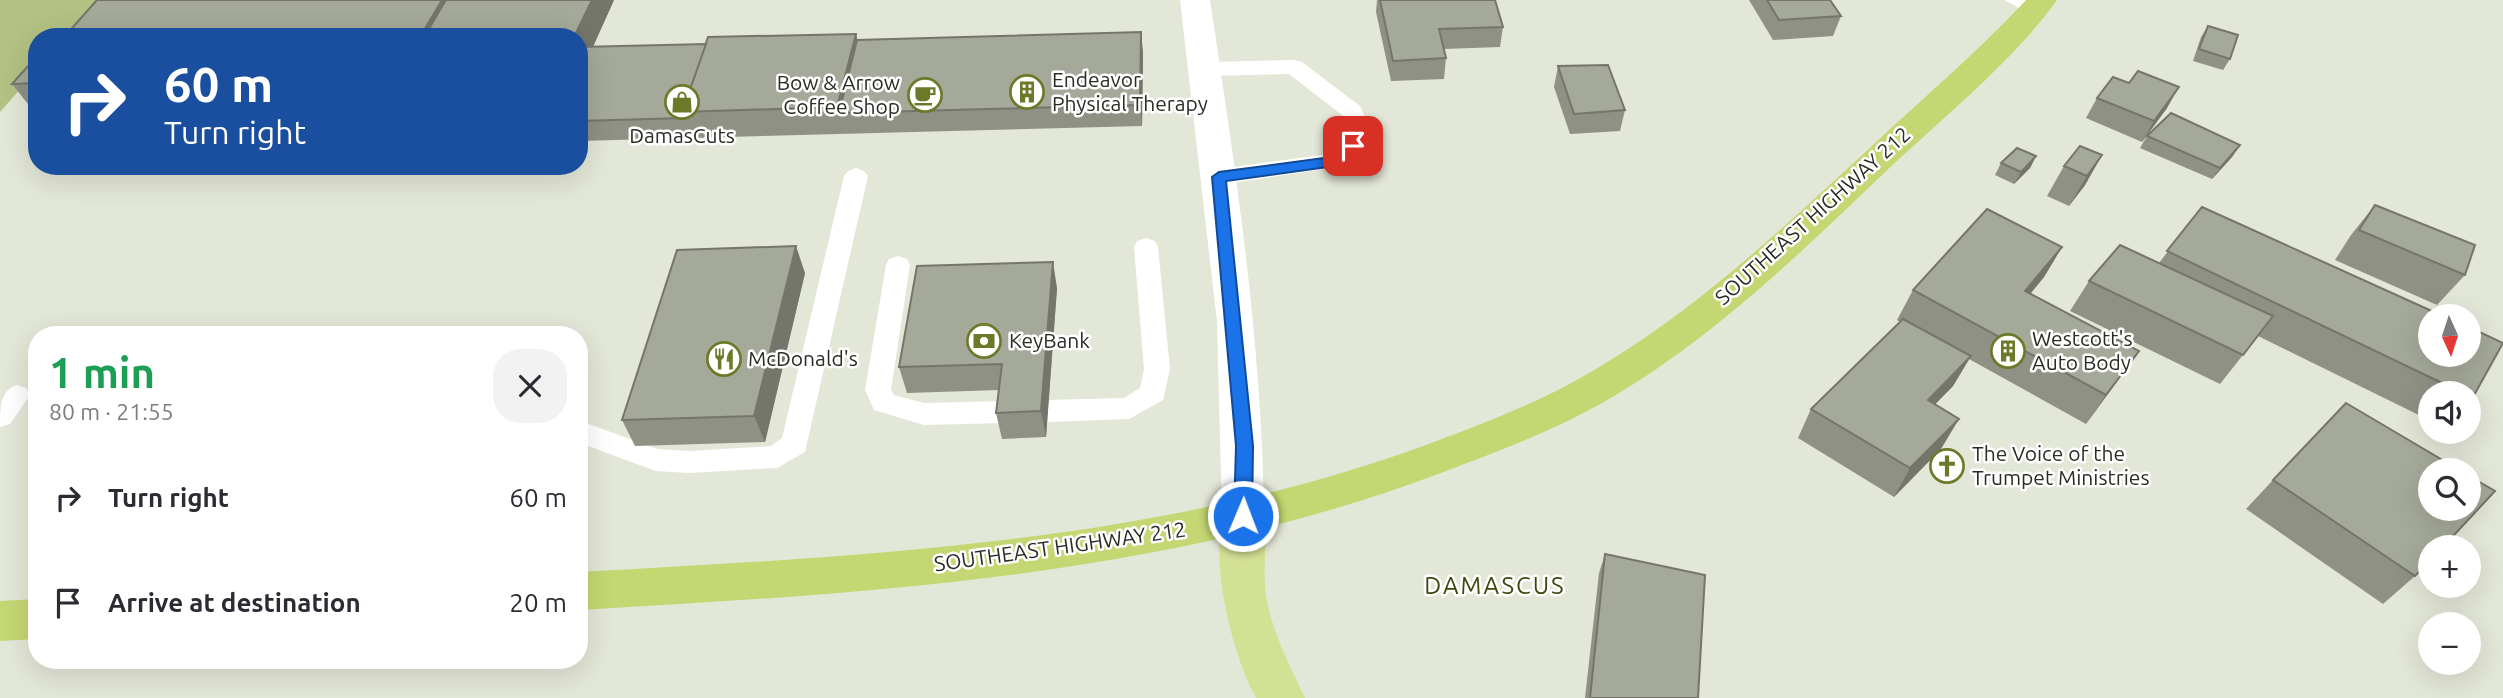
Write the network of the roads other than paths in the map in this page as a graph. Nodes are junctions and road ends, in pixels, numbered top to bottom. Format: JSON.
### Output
{"nodes":[{"id":1,"x":1195,"y":0,"type":"edge"},
{"id":2,"x":2030,"y":3,"type":"edge"},
{"id":3,"x":1205,"y":69,"type":"junction"},
{"id":4,"x":856,"y":176,"type":"dead end"},
{"id":5,"x":1219,"y":177,"type":"junction"},
{"id":6,"x":1146,"y":247,"type":"dead end"},
{"id":7,"x":898,"y":265,"type":"dead end"},
{"id":8,"x":1048,"y":411,"type":"dead end"},
{"id":9,"x":1004,"y":412,"type":"edge"},
{"id":10,"x":588,"y":435,"type":"edge"},
{"id":11,"x":1243,"y":516,"type":"junction"},
{"id":12,"x":588,"y":590,"type":"edge"},
{"id":13,"x":28,"y":619,"type":"edge"},
{"id":14,"x":0,"y":621,"type":"edge"},
{"id":15,"x":1281,"y":698,"type":"edge"}],
"edges":[{"from":1,"to":3,"type":"street"},
{"from":2,"to":11,"type":"highway","name":"SOUTHEAST HIGHWAY 212"},
{"from":3,"to":5,"type":"street"},
{"from":3,"to":5,"type":"lane"},
{"from":4,"to":10,"type":"lane"},
{"from":5,"to":11,"type":"street"},
{"from":6,"to":8,"type":"lane"},
{"from":7,"to":9,"type":"lane"},
{"from":11,"to":12,"type":"highway","name":"SOUTHEAST HIGHWAY 212"},
{"from":11,"to":15,"type":"main road"},
{"from":13,"to":14,"type":"highway"}]}
